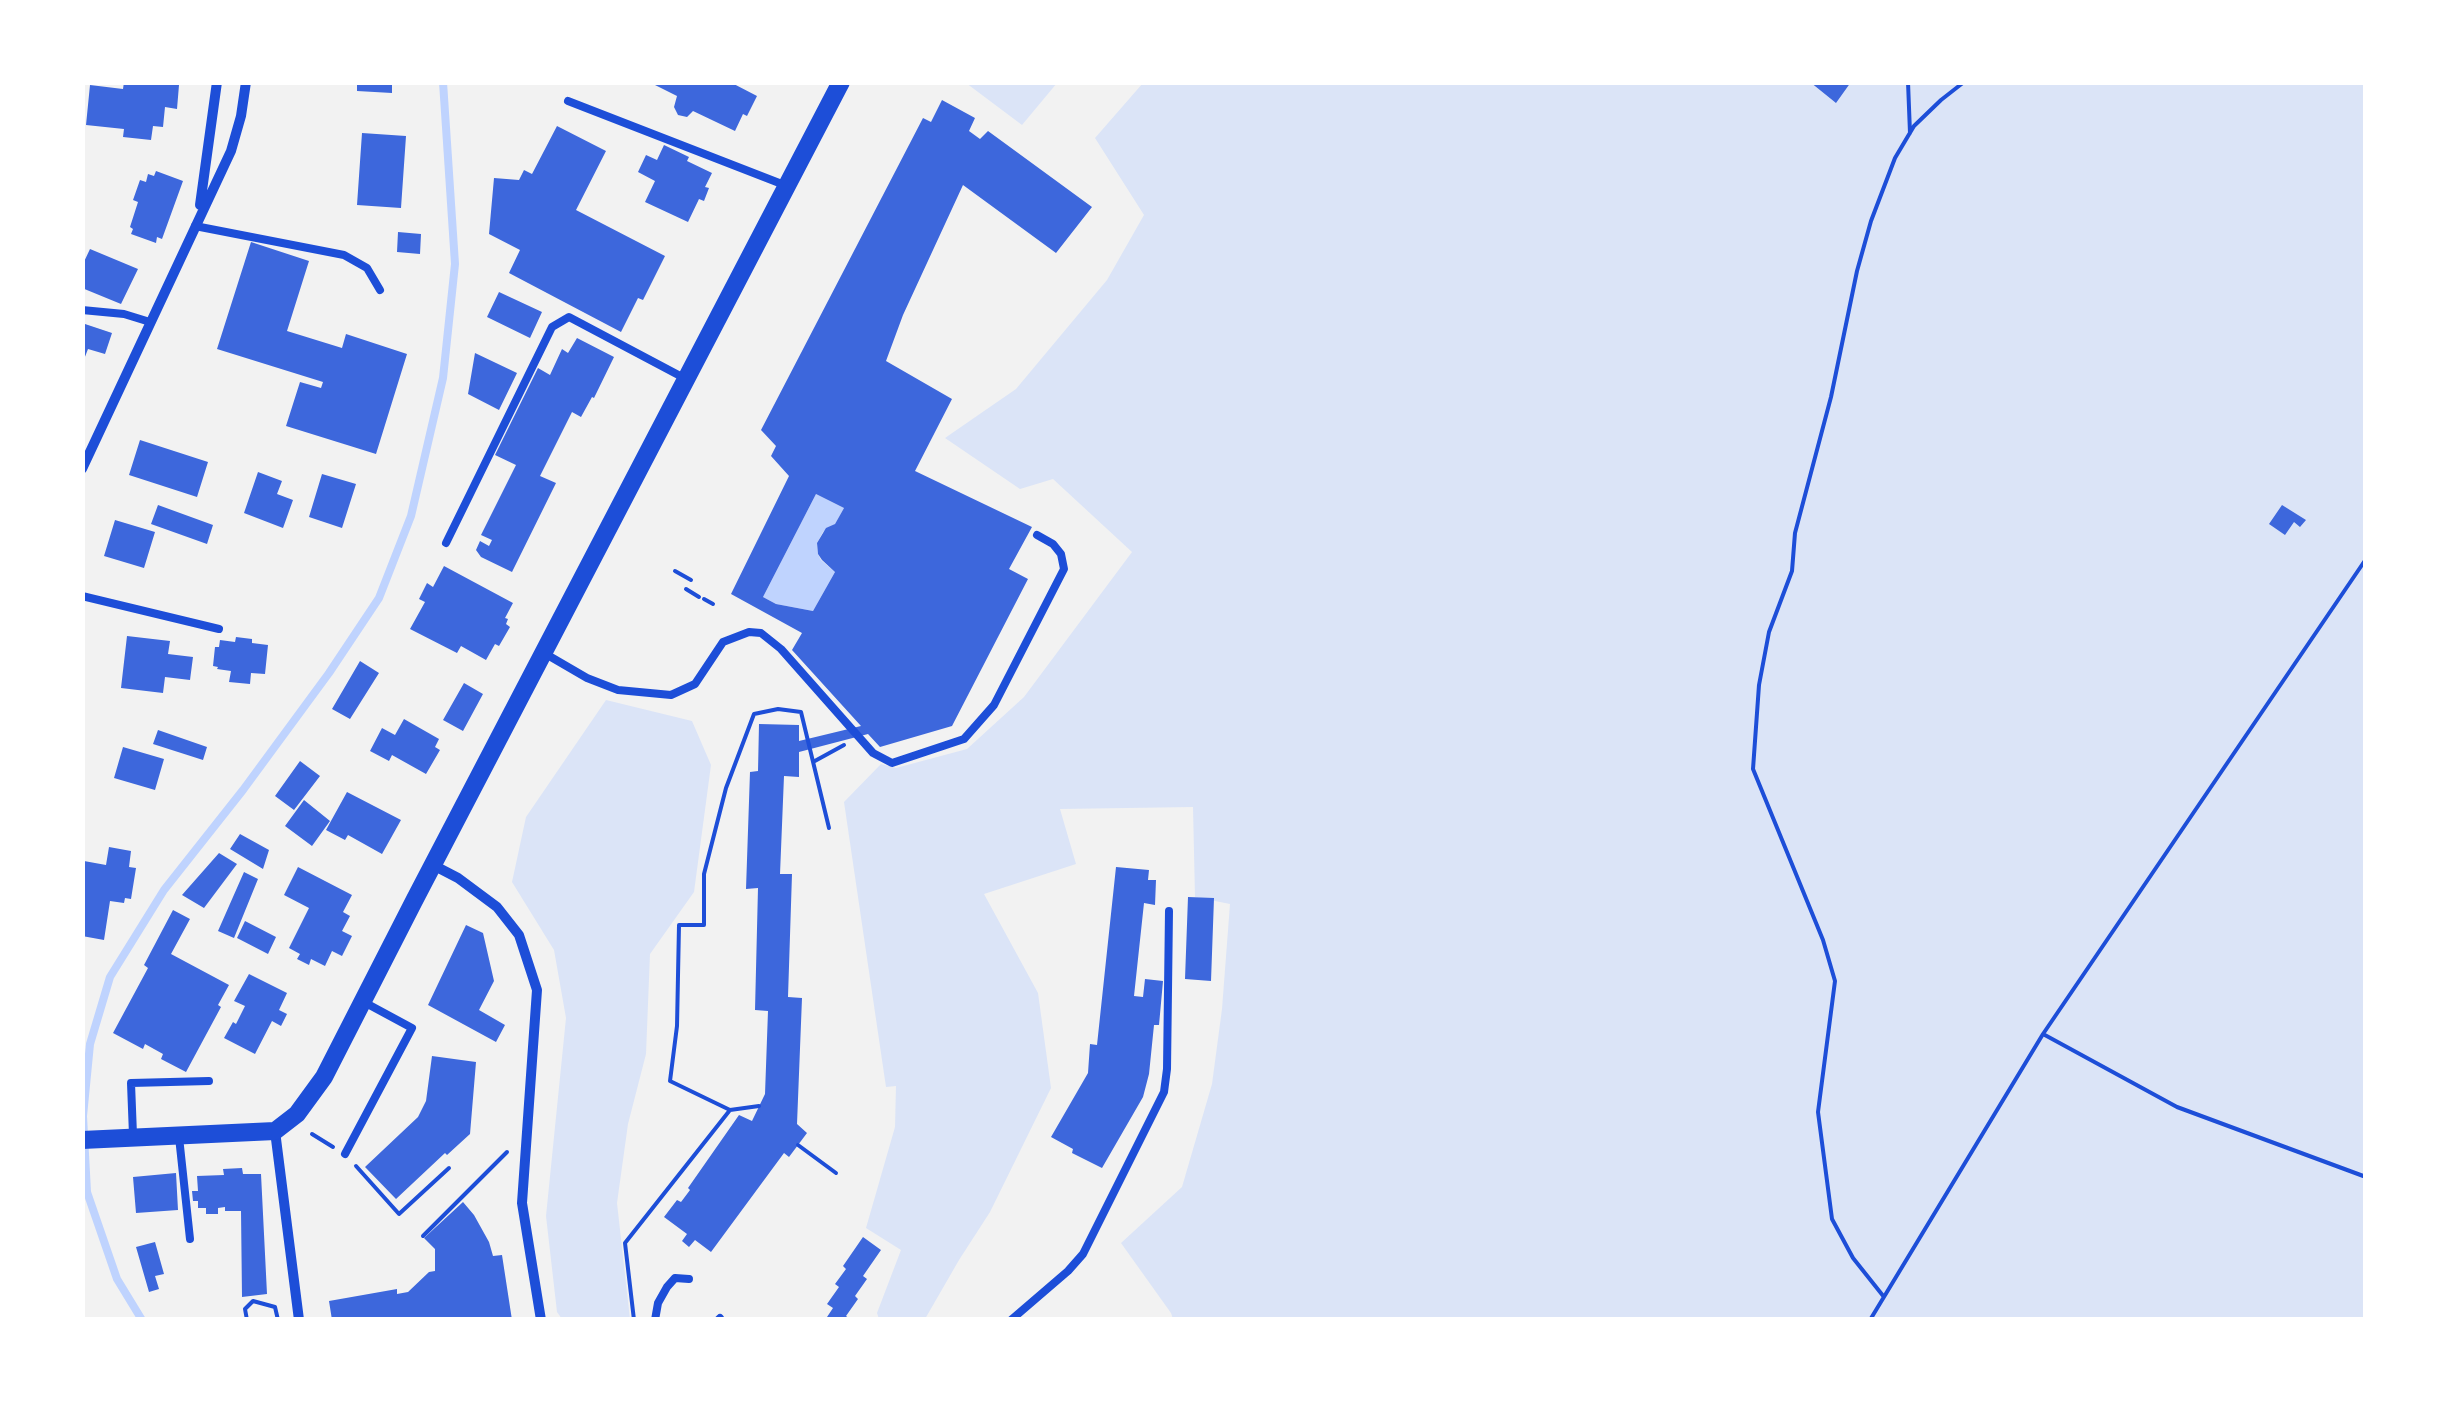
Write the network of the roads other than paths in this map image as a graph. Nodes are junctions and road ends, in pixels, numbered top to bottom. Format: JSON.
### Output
{"nodes":[{"id":1,"x":216,"y":82,"type":"edge"},
{"id":2,"x":246,"y":82,"type":"edge"},
{"id":3,"x":841,"y":82,"type":"edge"},
{"id":4,"x":568,"y":101,"type":"dead end"},
{"id":5,"x":786,"y":186,"type":"junction"},
{"id":6,"x":196,"y":226,"type":"junction"},
{"id":7,"x":380,"y":290,"type":"dead end"},
{"id":8,"x":82,"y":310,"type":"edge"},
{"id":9,"x":150,"y":322,"type":"junction"},
{"id":10,"x":686,"y":379,"type":"junction"},
{"id":11,"x":82,"y":469,"type":"edge"},
{"id":12,"x":1037,"y":536,"type":"dead end"},
{"id":13,"x":446,"y":543,"type":"dead end"},
{"id":14,"x":82,"y":596,"type":"edge"},
{"id":15,"x":219,"y":629,"type":"dead end"},
{"id":16,"x":544,"y":653,"type":"junction"},
{"id":17,"x":433,"y":865,"type":"junction"},
{"id":18,"x":1170,"y":911,"type":"dead end"},
{"id":19,"x":362,"y":1001,"type":"junction"},
{"id":20,"x":209,"y":1080,"type":"dead end"},
{"id":21,"x":275,"y":1131,"type":"junction"},
{"id":22,"x":179,"y":1137,"type":"junction"},
{"id":23,"x":127,"y":1139,"type":"junction"},
{"id":24,"x":82,"y":1140,"type":"edge"},
{"id":25,"x":345,"y":1154,"type":"road end"},
{"id":26,"x":190,"y":1240,"type":"dead end"},
{"id":27,"x":689,"y":1279,"type":"dead end"},
{"id":28,"x":298,"y":1320,"type":"edge"},
{"id":29,"x":541,"y":1320,"type":"edge"},
{"id":30,"x":655,"y":1320,"type":"edge"},
{"id":31,"x":1011,"y":1320,"type":"edge"}],
"edges":[{"from":1,"to":6,"type":"street"},
{"from":2,"to":6,"type":"street"},
{"from":3,"to":5,"type":"street"},
{"from":4,"to":5,"type":"lane"},
{"from":5,"to":10,"type":"street"},
{"from":6,"to":7,"type":"lane"},
{"from":6,"to":9,"type":"street"},
{"from":8,"to":9,"type":"lane"},
{"from":9,"to":11,"type":"street"},
{"from":10,"to":13,"type":"lane"},
{"from":10,"to":16,"type":"street"},
{"from":12,"to":16,"type":"lane"},
{"from":14,"to":15,"type":"lane"},
{"from":16,"to":17,"type":"street"},
{"from":17,"to":19,"type":"street"},
{"from":17,"to":29,"type":"street"},
{"from":18,"to":31,"type":"lane"},
{"from":19,"to":21,"type":"street"},
{"from":19,"to":25,"type":"lane"},
{"from":20,"to":23,"type":"lane"},
{"from":21,"to":22,"type":"street"},
{"from":21,"to":28,"type":"street"},
{"from":22,"to":23,"type":"street"},
{"from":22,"to":26,"type":"lane"},
{"from":23,"to":24,"type":"street"},
{"from":27,"to":30,"type":"lane"}]}
